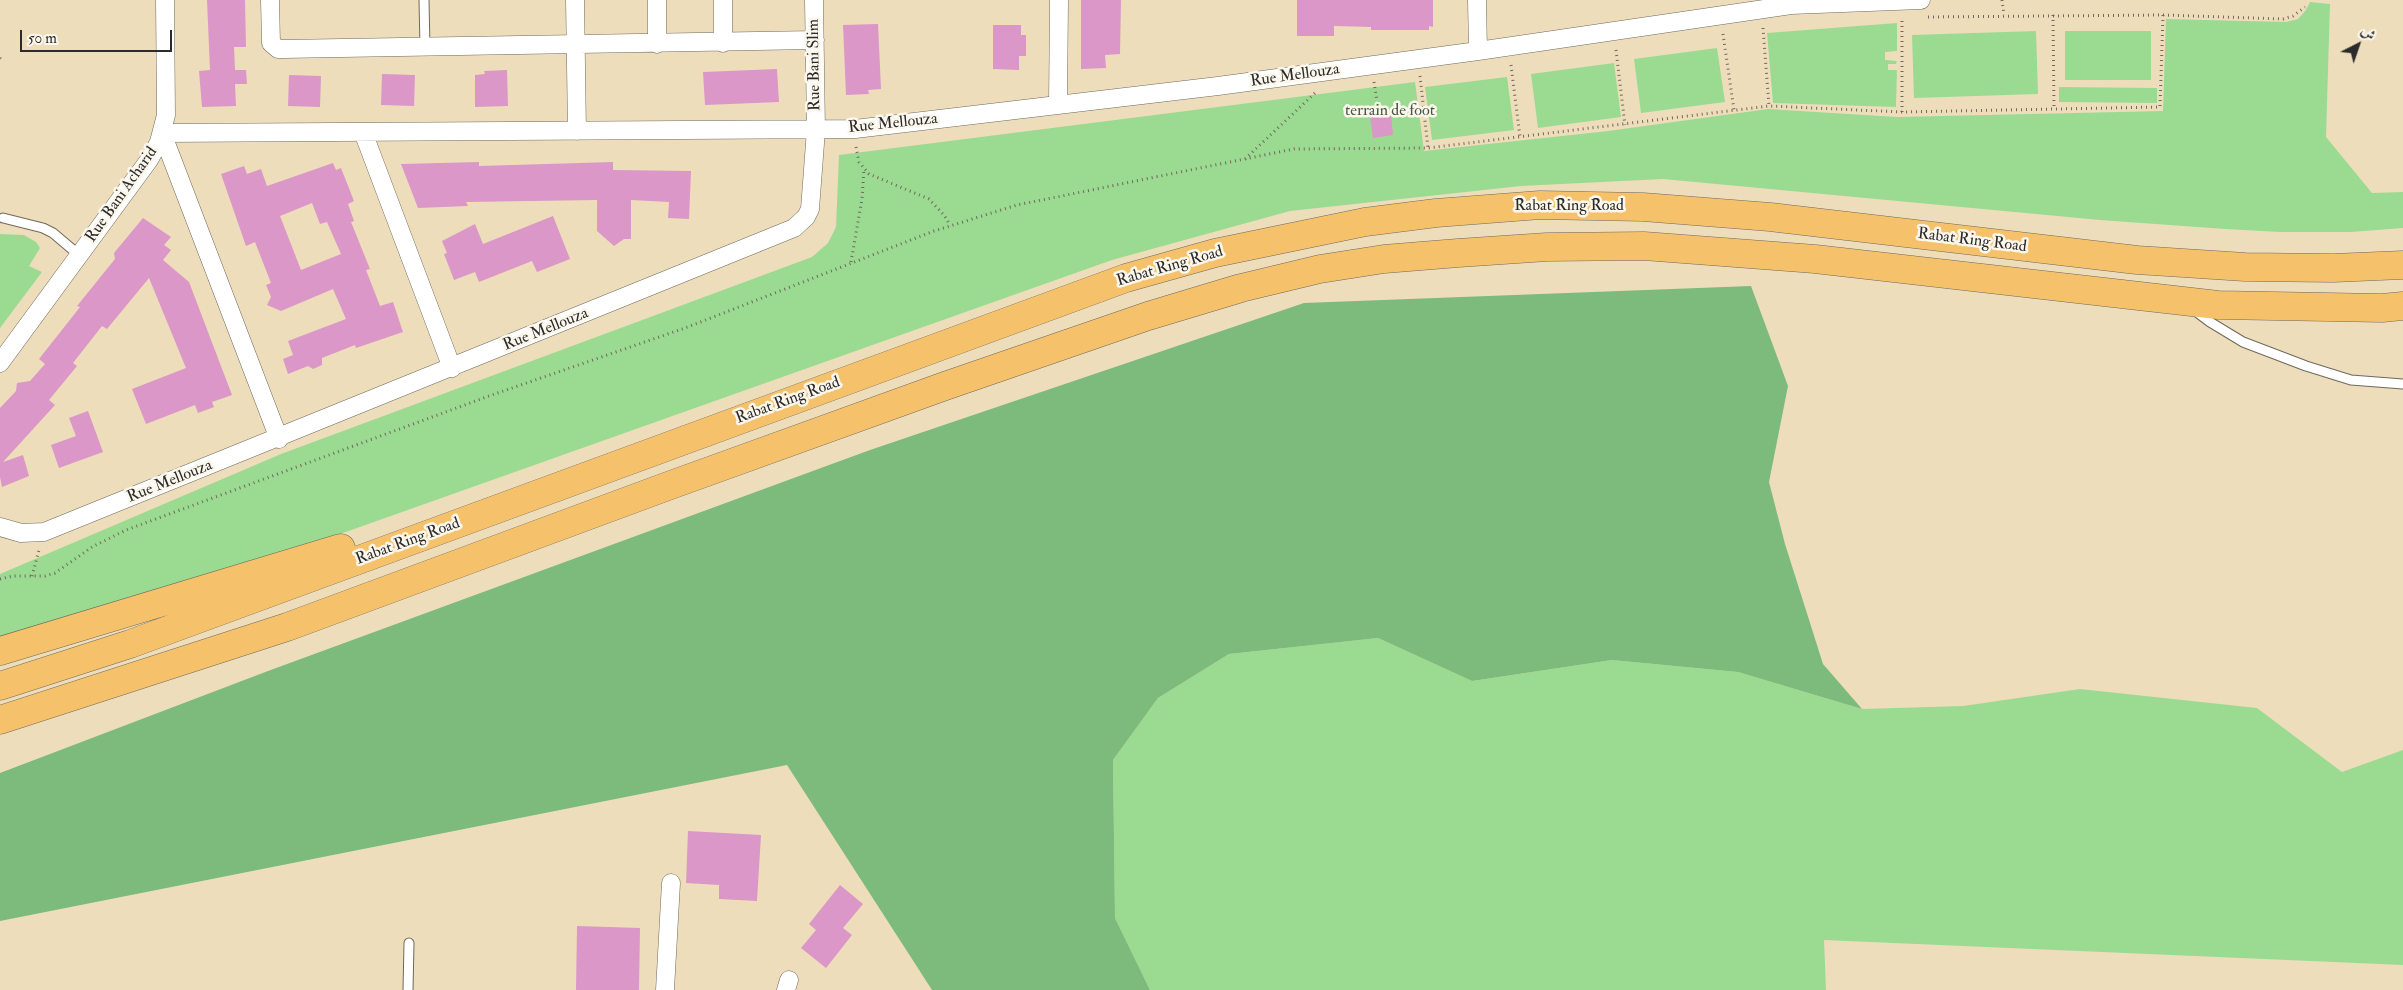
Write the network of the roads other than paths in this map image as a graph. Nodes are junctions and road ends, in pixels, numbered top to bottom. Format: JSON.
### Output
{"nodes":[{"id":1,"x":164,"y":0,"type":"edge"},
{"id":2,"x":270,"y":0,"type":"edge"},
{"id":3,"x":424,"y":0,"type":"edge"},
{"id":4,"x":575,"y":0,"type":"edge"},
{"id":5,"x":657,"y":0,"type":"edge"},
{"id":6,"x":723,"y":0,"type":"edge"},
{"id":7,"x":814,"y":0,"type":"edge"},
{"id":8,"x":1059,"y":0,"type":"edge"},
{"id":9,"x":1477,"y":0,"type":"edge"},
{"id":10,"x":1921,"y":0,"type":"edge"},
{"id":11,"x":1791,"y":3,"type":"edge"},
{"id":12,"x":815,"y":40,"type":"junction"},
{"id":13,"x":723,"y":43,"type":"junction"},
{"id":14,"x":657,"y":44,"type":"junction"},
{"id":15,"x":576,"y":46,"type":"junction"},
{"id":16,"x":425,"y":48,"type":"junction"},
{"id":17,"x":1478,"y":51,"type":"junction"},
{"id":18,"x":1058,"y":105,"type":"junction"},
{"id":19,"x":816,"y":130,"type":"junction"},
{"id":20,"x":577,"y":131,"type":"junction"},
{"id":21,"x":363,"y":132,"type":"junction"},
{"id":22,"x":162,"y":133,"type":"junction"},
{"id":23,"x":3,"y":218,"type":"dead end"},
{"id":24,"x":79,"y":255,"type":"junction"},
{"id":25,"x":2403,"y":265,"type":"edge"},
{"id":26,"x":2182,"y":300,"type":"junction"},
{"id":27,"x":2403,"y":306,"type":"edge"},
{"id":28,"x":0,"y":364,"type":"edge"},
{"id":29,"x":452,"y":368,"type":"junction"},
{"id":30,"x":2403,"y":384,"type":"edge"},
{"id":31,"x":279,"y":439,"type":"junction"},
{"id":32,"x":511,"y":504,"type":"junction"},
{"id":33,"x":0,"y":527,"type":"edge"},
{"id":34,"x":0,"y":651,"type":"edge"},
{"id":35,"x":0,"y":686,"type":"edge"},
{"id":36,"x":4,"y":720,"type":"edge"},
{"id":37,"x":671,"y":883,"type":"dead end"},
{"id":38,"x":408,"y":943,"type":"dead end"},
{"id":39,"x":408,"y":990,"type":"edge"},
{"id":40,"x":665,"y":990,"type":"edge"}],
"edges":[{"from":1,"to":22,"type":"street","name":"Rue Bani Acharid"},
{"from":2,"to":16,"type":"street"},
{"from":3,"to":16,"type":"lane"},
{"from":4,"to":15,"type":"street"},
{"from":5,"to":14,"type":"street"},
{"from":6,"to":13,"type":"street"},
{"from":7,"to":12,"type":"street","name":"Rue Bani Slim"},
{"from":8,"to":18,"type":"street"},
{"from":9,"to":17,"type":"street"},
{"from":10,"to":11,"type":"street","name":"Rue Mellouza"},
{"from":11,"to":17,"type":"street","name":"Rue Mellouza"},
{"from":12,"to":13,"type":"street"},
{"from":12,"to":19,"type":"street","name":"Rue Bani Slim"},
{"from":13,"to":14,"type":"street"},
{"from":14,"to":15,"type":"street"},
{"from":15,"to":16,"type":"street"},
{"from":15,"to":20,"type":"street"},
{"from":17,"to":18,"type":"street","name":"Rue Mellouza"},
{"from":18,"to":19,"type":"street","name":"Rue Mellouza"},
{"from":19,"to":20,"type":"street"},
{"from":19,"to":29,"type":"street","name":"Rue Mellouza"},
{"from":20,"to":21,"type":"street"},
{"from":21,"to":22,"type":"street"},
{"from":21,"to":29,"type":"street"},
{"from":22,"to":24,"type":"street","name":"Rue Bani Acharid"},
{"from":22,"to":31,"type":"street"},
{"from":23,"to":24,"type":"lane"},
{"from":24,"to":28,"type":"street","name":"Rue Bani Acharid"},
{"from":25,"to":32,"type":"highway","name":"Rabat Ring Road"},
{"from":26,"to":27,"type":"highway"},
{"from":26,"to":30,"type":"lane"},
{"from":26,"to":36,"type":"highway"},
{"from":29,"to":31,"type":"street","name":"Rue Mellouza"},
{"from":31,"to":33,"type":"street","name":"Rue Mellouza"},
{"from":32,"to":34,"type":"highway"},
{"from":32,"to":35,"type":"highway","name":"Rabat Ring Road"},
{"from":37,"to":40,"type":"street"},
{"from":38,"to":39,"type":"lane"}]}
